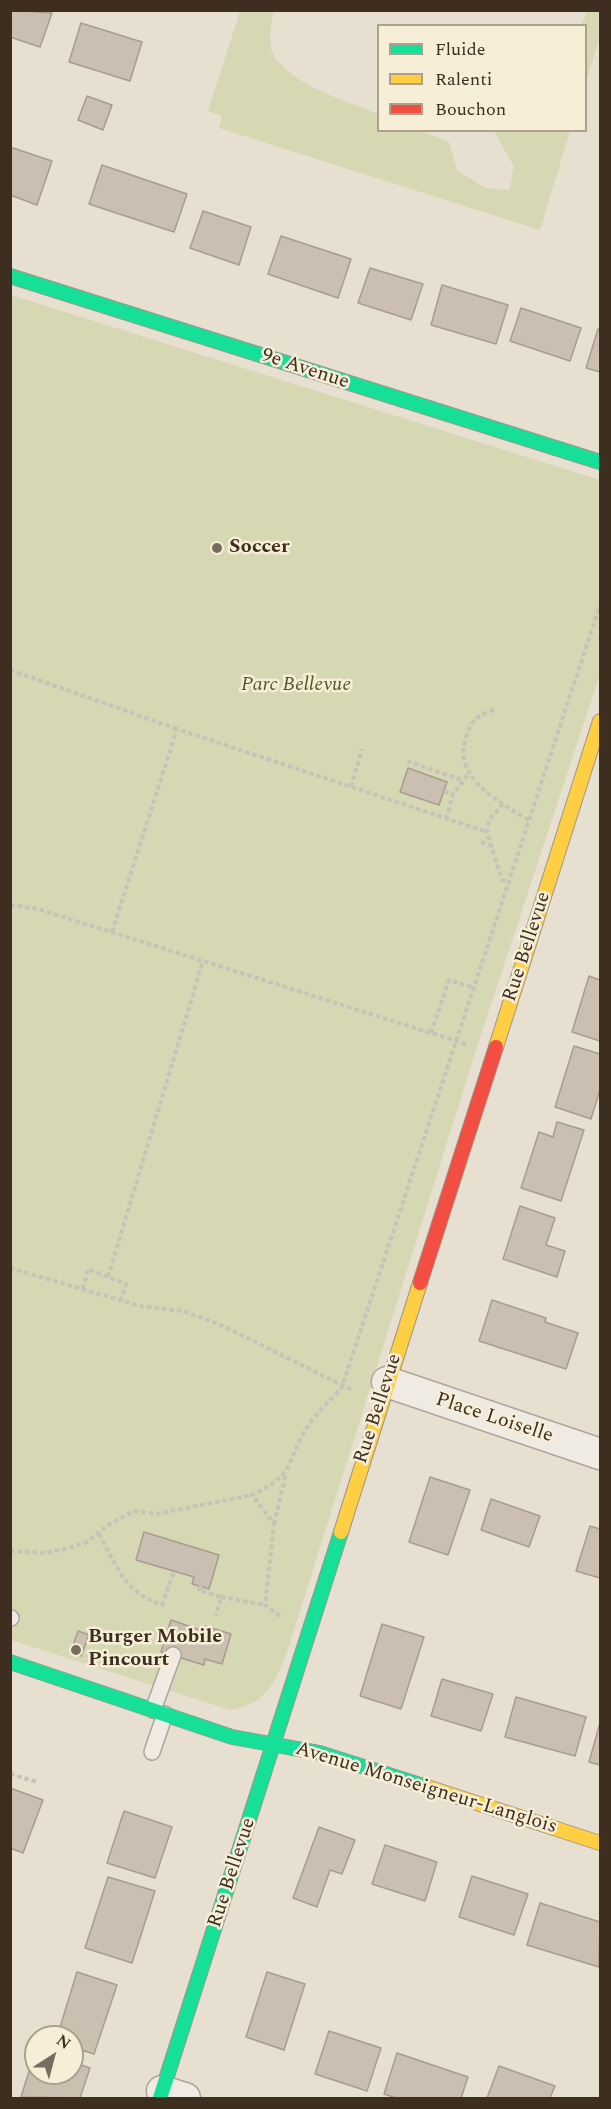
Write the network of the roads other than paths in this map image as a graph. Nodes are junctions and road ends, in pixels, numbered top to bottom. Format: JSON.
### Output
{"nodes":[{"id":1,"x":10,"y":276,"type":"edge"},
{"id":2,"x":600,"y":462,"type":"edge"},
{"id":3,"x":600,"y":721,"type":"edge"},
{"id":4,"x":387,"y":1383,"type":"junction"},
{"id":5,"x":600,"y":1454,"type":"edge"},
{"id":6,"x":173,"y":1655,"type":"dead end"},
{"id":7,"x":10,"y":1662,"type":"edge"},
{"id":8,"x":159,"y":1712,"type":"junction"},
{"id":9,"x":274,"y":1744,"type":"junction"},
{"id":10,"x":152,"y":1752,"type":"dead end"},
{"id":11,"x":600,"y":1844,"type":"edge"},
{"id":12,"x":169,"y":2096,"type":"edge"}],
"edges":[{"from":1,"to":2,"type":"street","name":"9e Avenue"},
{"from":3,"to":4,"type":"street","name":"Rue Bellevue"},
{"from":4,"to":5,"type":"street","name":"Place Loiselle"},
{"from":4,"to":9,"type":"street","name":"Rue Bellevue"},
{"from":6,"to":8,"type":"lane"},
{"from":7,"to":8,"type":"street","name":"Avenue Monseigneur-Langlois"},
{"from":8,"to":9,"type":"street","name":"Avenue Monseigneur-Langlois"},
{"from":8,"to":10,"type":"lane"},
{"from":9,"to":11,"type":"street","name":"Avenue Monseigneur-Langlois"},
{"from":9,"to":12,"type":"street","name":"Rue Bellevue"}]}
